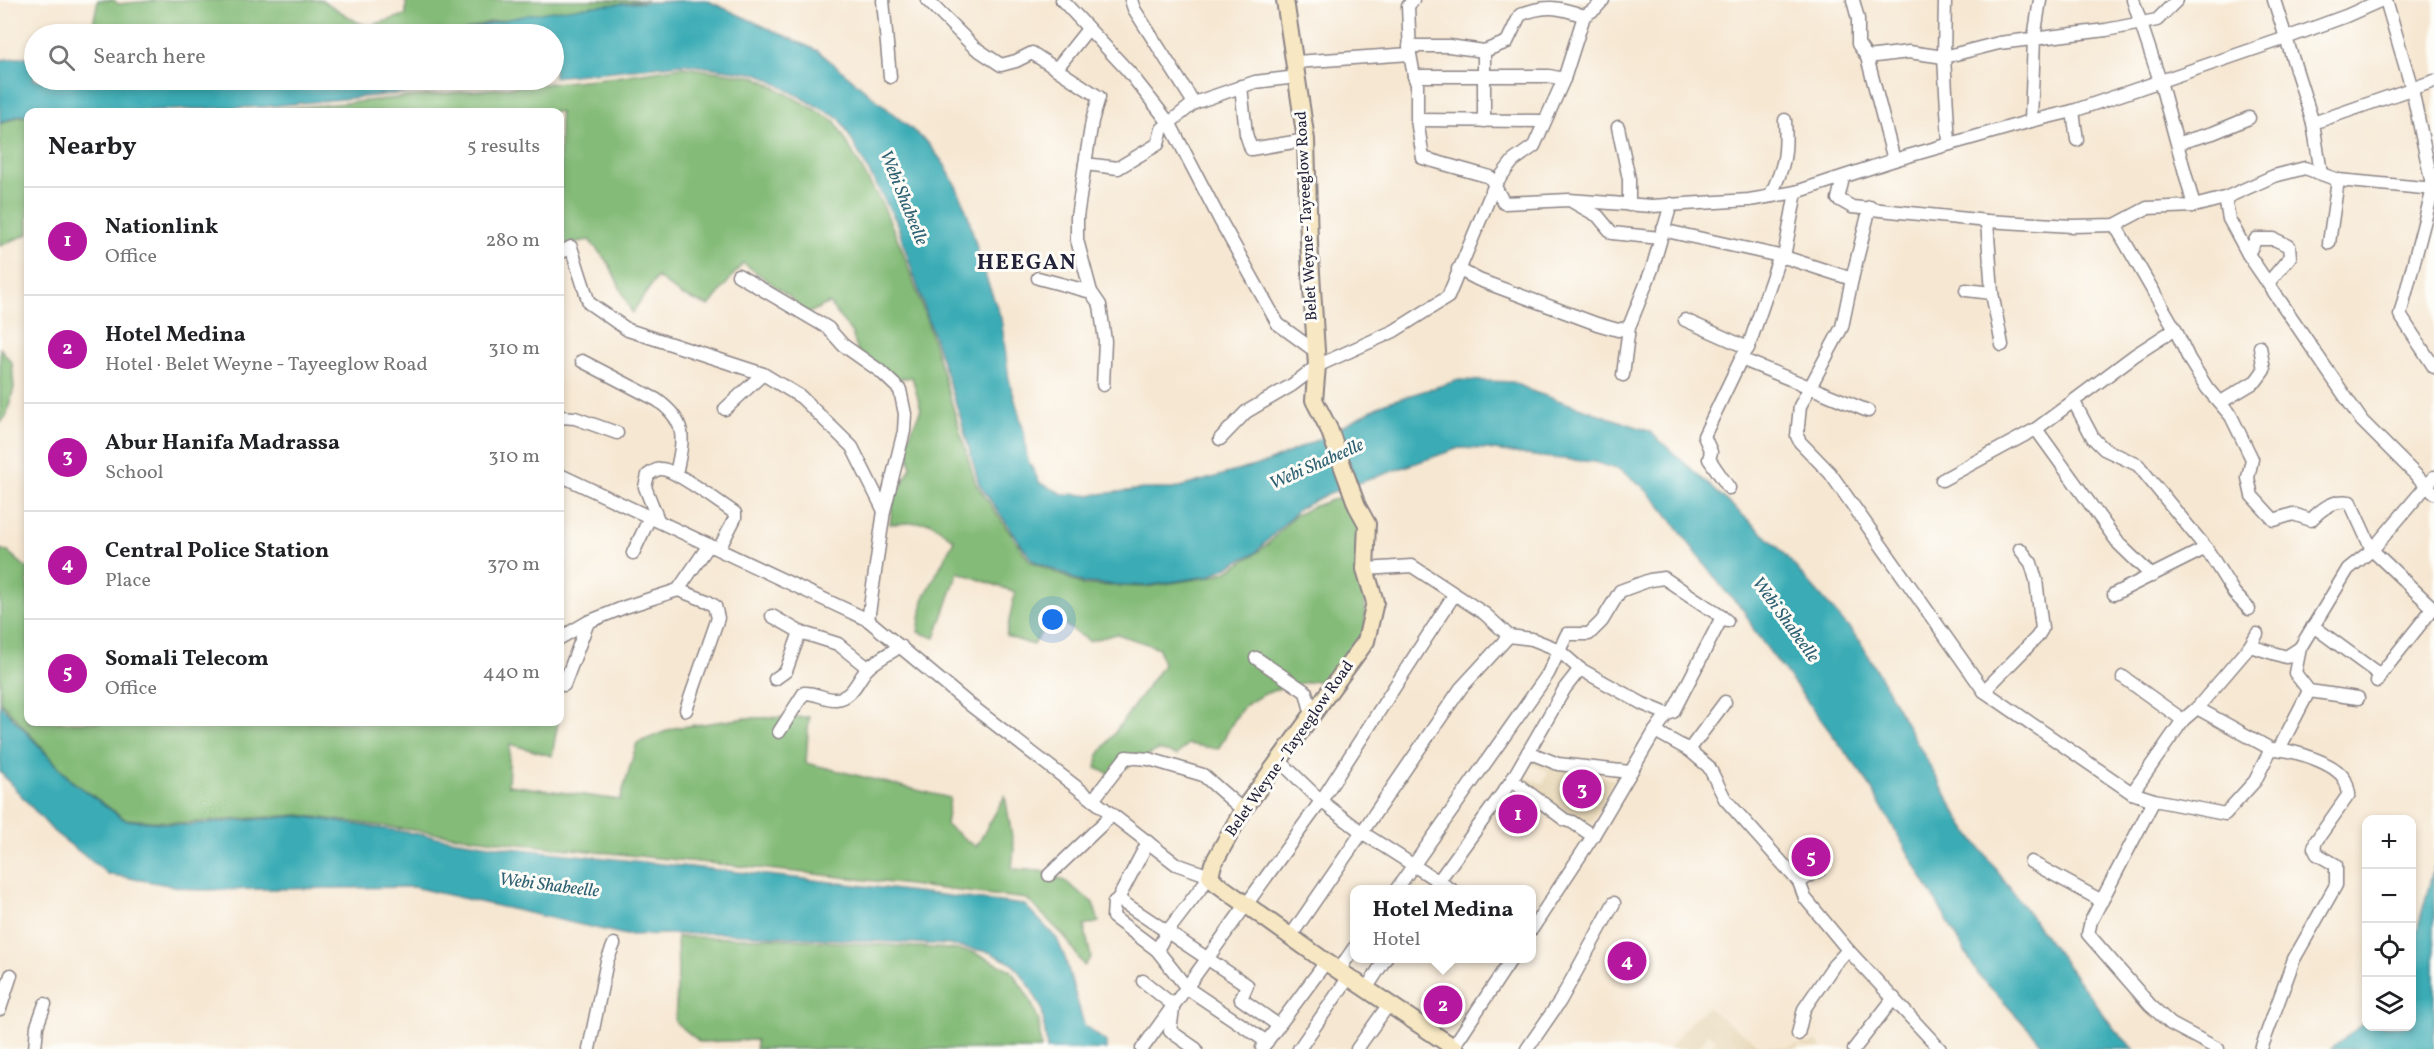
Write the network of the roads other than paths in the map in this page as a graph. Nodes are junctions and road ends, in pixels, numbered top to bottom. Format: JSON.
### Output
{"nodes":[{"id":1,"x":883,"y":0,"type":"edge"},
{"id":2,"x":927,"y":0,"type":"edge"},
{"id":3,"x":1062,"y":0,"type":"edge"},
{"id":4,"x":1131,"y":0,"type":"edge"},
{"id":5,"x":1285,"y":0,"type":"edge"},
{"id":6,"x":1413,"y":0,"type":"edge"},
{"id":7,"x":1602,"y":0,"type":"edge"},
{"id":8,"x":1853,"y":0,"type":"edge"},
{"id":9,"x":1945,"y":0,"type":"edge"},
{"id":10,"x":2040,"y":0,"type":"edge"},
{"id":11,"x":2133,"y":0,"type":"edge"},
{"id":12,"x":2177,"y":0,"type":"edge"},
{"id":13,"x":2274,"y":0,"type":"edge"},
{"id":14,"x":2384,"y":0,"type":"edge"},
{"id":15,"x":1584,"y":16,"type":"junction"},
{"id":16,"x":2139,"y":23,"type":"junction"},
{"id":17,"x":1088,"y":29,"type":"junction"},
{"id":18,"x":2034,"y":38,"type":"junction"},
{"id":19,"x":2286,"y":38,"type":"junction"},
{"id":20,"x":1410,"y":50,"type":"junction"},
{"id":21,"x":1484,"y":51,"type":"junction"},
{"id":22,"x":1867,"y":57,"type":"junction"},
{"id":23,"x":1944,"y":57,"type":"junction"},
{"id":24,"x":1057,"y":68,"type":"junction"},
{"id":25,"x":1296,"y":69,"type":"junction"},
{"id":26,"x":1484,"y":75,"type":"junction"},
{"id":27,"x":1414,"y":76,"type":"junction"},
{"id":28,"x":890,"y":77,"type":"dead end"},
{"id":29,"x":1564,"y":78,"type":"junction"},
{"id":30,"x":2160,"y":81,"type":"junction"},
{"id":31,"x":2434,"y":81,"type":"edge"},
{"id":32,"x":1240,"y":86,"type":"junction"},
{"id":33,"x":2412,"y":89,"type":"junction"},
{"id":34,"x":1194,"y":103,"type":"junction"},
{"id":35,"x":2073,"y":111,"type":"junction"},
{"id":36,"x":2249,"y":118,"type":"dead end"},
{"id":37,"x":1417,"y":120,"type":"junction"},
{"id":38,"x":1785,"y":120,"type":"dead end"},
{"id":39,"x":1484,"y":121,"type":"junction"},
{"id":40,"x":1544,"y":121,"type":"junction"},
{"id":41,"x":2031,"y":121,"type":"junction"},
{"id":42,"x":2313,"y":123,"type":"junction"},
{"id":43,"x":1170,"y":124,"type":"junction"},
{"id":44,"x":1618,"y":127,"type":"dead end"},
{"id":45,"x":1306,"y":140,"type":"junction"},
{"id":46,"x":2078,"y":140,"type":"dead end"},
{"id":47,"x":2178,"y":143,"type":"junction"},
{"id":48,"x":1949,"y":144,"type":"junction"},
{"id":49,"x":1894,"y":160,"type":"junction"},
{"id":50,"x":1085,"y":164,"type":"junction"},
{"id":51,"x":2321,"y":173,"type":"junction"},
{"id":52,"x":1844,"y":178,"type":"junction"},
{"id":53,"x":2338,"y":180,"type":"junction"},
{"id":54,"x":1496,"y":184,"type":"junction"},
{"id":55,"x":2433,"y":189,"type":"edge"},
{"id":56,"x":1796,"y":192,"type":"junction"},
{"id":57,"x":1770,"y":196,"type":"junction"},
{"id":58,"x":2225,"y":198,"type":"junction"},
{"id":59,"x":1569,"y":200,"type":"junction"},
{"id":60,"x":1671,"y":204,"type":"junction"},
{"id":61,"x":1629,"y":205,"type":"junction"},
{"id":62,"x":2194,"y":206,"type":"junction"},
{"id":63,"x":1870,"y":207,"type":"junction"},
{"id":64,"x":1987,"y":221,"type":"junction"},
{"id":65,"x":2115,"y":225,"type":"junction"},
{"id":66,"x":1661,"y":234,"type":"junction"},
{"id":67,"x":2329,"y":243,"type":"dead end"},
{"id":68,"x":564,"y":251,"type":"edge"},
{"id":69,"x":2248,"y":254,"type":"junction"},
{"id":70,"x":1784,"y":257,"type":"junction"},
{"id":71,"x":1458,"y":269,"type":"junction"},
{"id":72,"x":738,"y":275,"type":"dead end"},
{"id":73,"x":1038,"y":278,"type":"dead end"},
{"id":74,"x":1852,"y":279,"type":"junction"},
{"id":75,"x":2268,"y":282,"type":"junction"},
{"id":76,"x":1966,"y":290,"type":"dead end"},
{"id":77,"x":1091,"y":292,"type":"junction"},
{"id":78,"x":1992,"y":292,"type":"junction"},
{"id":79,"x":1685,"y":320,"type":"dead end"},
{"id":80,"x":1629,"y":327,"type":"junction"},
{"id":81,"x":2175,"y":329,"type":"junction"},
{"id":82,"x":2002,"y":345,"type":"dead end"},
{"id":83,"x":2260,"y":347,"type":"dead end"},
{"id":84,"x":1744,"y":353,"type":"junction"},
{"id":85,"x":1316,"y":358,"type":"junction"},
{"id":86,"x":582,"y":361,"type":"dead end"},
{"id":87,"x":2434,"y":367,"type":"edge"},
{"id":88,"x":763,"y":374,"type":"junction"},
{"id":89,"x":1623,"y":375,"type":"dead end"},
{"id":90,"x":1103,"y":385,"type":"dead end"},
{"id":91,"x":1810,"y":386,"type":"junction"},
{"id":92,"x":2074,"y":402,"type":"junction"},
{"id":93,"x":2221,"y":402,"type":"junction"},
{"id":94,"x":725,"y":409,"type":"dead end"},
{"id":95,"x":1868,"y":411,"type":"dead end"},
{"id":96,"x":564,"y":417,"type":"edge"},
{"id":97,"x":2036,"y":429,"type":"junction"},
{"id":98,"x":617,"y":433,"type":"dead end"},
{"id":99,"x":1220,"y":439,"type":"dead end"},
{"id":100,"x":676,"y":474,"type":"junction"},
{"id":101,"x":564,"y":477,"type":"edge"},
{"id":102,"x":1942,"y":480,"type":"dead end"},
{"id":103,"x":2431,"y":485,"type":"edge"},
{"id":104,"x":1729,"y":488,"type":"dead end"},
{"id":105,"x":884,"y":511,"type":"junction"},
{"id":106,"x":654,"y":519,"type":"junction"},
{"id":107,"x":714,"y":547,"type":"junction"},
{"id":108,"x":2206,"y":548,"type":"junction"},
{"id":109,"x":2020,"y":549,"type":"dead end"},
{"id":110,"x":2372,"y":550,"type":"junction"},
{"id":111,"x":633,"y":553,"type":"dead end"},
{"id":112,"x":1365,"y":569,"type":"junction"},
{"id":113,"x":2152,"y":576,"type":"junction"},
{"id":114,"x":678,"y":590,"type":"junction"},
{"id":115,"x":2114,"y":594,"type":"dead end"},
{"id":116,"x":1454,"y":595,"type":"junction"},
{"id":117,"x":2434,"y":607,"type":"edge"},
{"id":118,"x":2249,"y":609,"type":"dead end"},
{"id":119,"x":772,"y":616,"type":"dead end"},
{"id":120,"x":868,"y":620,"type":"junction"},
{"id":121,"x":588,"y":622,"type":"junction"},
{"id":122,"x":2313,"y":626,"type":"junction"},
{"id":123,"x":800,"y":632,"type":"junction"},
{"id":124,"x":2257,"y":634,"type":"dead end"},
{"id":125,"x":564,"y":636,"type":"edge"},
{"id":126,"x":1509,"y":636,"type":"junction"},
{"id":127,"x":901,"y":646,"type":"junction"},
{"id":128,"x":2250,"y":646,"type":"junction"},
{"id":129,"x":2300,"y":648,"type":"junction"},
{"id":130,"x":1557,"y":649,"type":"junction"},
{"id":131,"x":1256,"y":657,"type":"dead end"},
{"id":132,"x":868,"y":668,"type":"junction"},
{"id":133,"x":1580,"y":669,"type":"junction"},
{"id":134,"x":2123,"y":676,"type":"dead end"},
{"id":135,"x":775,"y":678,"type":"dead end"},
{"id":136,"x":564,"y":685,"type":"dead end"},
{"id":137,"x":2309,"y":691,"type":"junction"},
{"id":138,"x":1984,"y":692,"type":"junction"},
{"id":139,"x":2358,"y":698,"type":"dead end"},
{"id":140,"x":1725,"y":702,"type":"dead end"},
{"id":141,"x":2197,"y":708,"type":"junction"},
{"id":142,"x":686,"y":710,"type":"dead end"},
{"id":143,"x":1667,"y":714,"type":"junction"},
{"id":144,"x":1312,"y":715,"type":"junction"},
{"id":145,"x":2183,"y":720,"type":"junction"},
{"id":146,"x":1655,"y":730,"type":"junction"},
{"id":147,"x":779,"y":732,"type":"dead end"},
{"id":148,"x":2275,"y":749,"type":"junction"},
{"id":149,"x":1689,"y":750,"type":"junction"},
{"id":150,"x":1528,"y":752,"type":"junction"},
{"id":151,"x":1280,"y":761,"type":"junction"},
{"id":152,"x":1630,"y":772,"type":"junction"},
{"id":153,"x":1512,"y":780,"type":"junction"},
{"id":154,"x":2132,"y":793,"type":"junction"},
{"id":155,"x":1093,"y":800,"type":"junction"},
{"id":156,"x":2154,"y":800,"type":"junction"},
{"id":157,"x":1321,"y":801,"type":"junction"},
{"id":158,"x":1243,"y":810,"type":"junction"},
{"id":159,"x":1112,"y":815,"type":"junction"},
{"id":160,"x":1363,"y":833,"type":"junction"},
{"id":161,"x":1593,"y":836,"type":"junction"},
{"id":162,"x":1148,"y":842,"type":"junction"},
{"id":163,"x":2031,"y":862,"type":"dead end"},
{"id":164,"x":1414,"y":864,"type":"junction"},
{"id":165,"x":1821,"y":869,"type":"dead end"},
{"id":166,"x":1048,"y":875,"type":"dead end"},
{"id":167,"x":1210,"y":876,"type":"junction"},
{"id":168,"x":1799,"y":882,"type":"junction"},
{"id":169,"x":1399,"y":885,"type":"edge"},
{"id":170,"x":1436,"y":885,"type":"edge"},
{"id":171,"x":1118,"y":899,"type":"junction"},
{"id":172,"x":2102,"y":901,"type":"junction"},
{"id":173,"x":1614,"y":903,"type":"dead end"},
{"id":174,"x":1247,"y":904,"type":"junction"},
{"id":175,"x":1536,"y":922,"type":"edge"},
{"id":176,"x":1167,"y":932,"type":"junction"},
{"id":177,"x":1290,"y":937,"type":"junction"},
{"id":178,"x":614,"y":944,"type":"dead end"},
{"id":179,"x":1157,"y":950,"type":"junction"},
{"id":180,"x":1848,"y":950,"type":"junction"},
{"id":181,"x":1350,"y":954,"type":"edge"},
{"id":182,"x":1206,"y":958,"type":"junction"},
{"id":183,"x":1383,"y":963,"type":"edge"},
{"id":184,"x":1509,"y":963,"type":"edge"},
{"id":185,"x":1338,"y":970,"type":"junction"},
{"id":186,"x":11,"y":975,"type":"dead end"},
{"id":187,"x":1143,"y":981,"type":"dead end"},
{"id":188,"x":1187,"y":988,"type":"junction"},
{"id":189,"x":1366,"y":989,"type":"junction"},
{"id":190,"x":1894,"y":998,"type":"junction"},
{"id":191,"x":1389,"y":1004,"type":"junction"},
{"id":192,"x":45,"y":1005,"type":"dead end"},
{"id":193,"x":1173,"y":1005,"type":"junction"},
{"id":194,"x":0,"y":1009,"type":"edge"},
{"id":195,"x":1278,"y":1025,"type":"junction"},
{"id":196,"x":1798,"y":1034,"type":"dead end"},
{"id":197,"x":1264,"y":1046,"type":"edge"},
{"id":198,"x":1455,"y":1048,"type":"edge"},
{"id":199,"x":35,"y":1049,"type":"edge"},
{"id":200,"x":589,"y":1049,"type":"edge"},
{"id":201,"x":1142,"y":1049,"type":"edge"},
{"id":202,"x":1196,"y":1049,"type":"edge"},
{"id":203,"x":1299,"y":1049,"type":"edge"},
{"id":204,"x":1357,"y":1049,"type":"edge"},
{"id":205,"x":1527,"y":1049,"type":"edge"},
{"id":206,"x":1854,"y":1049,"type":"edge"},
{"id":207,"x":1940,"y":1049,"type":"edge"},
{"id":208,"x":2218,"y":1049,"type":"edge"},
{"id":209,"x":2261,"y":1049,"type":"edge"}],
"edges":[{"from":1,"to":28,"type":"street"},
{"from":2,"to":24,"type":"street"},
{"from":3,"to":17,"type":"street"},
{"from":4,"to":34,"type":"street"},
{"from":5,"to":25,"type":"main road","name":"Belet Weyne - Tayeeglow Road"},
{"from":6,"to":20,"type":"street"},
{"from":7,"to":15,"type":"street"},
{"from":8,"to":22,"type":"street"},
{"from":9,"to":23,"type":"street"},
{"from":10,"to":18,"type":"street"},
{"from":11,"to":16,"type":"street"},
{"from":12,"to":16,"type":"street"},
{"from":13,"to":19,"type":"street"},
{"from":14,"to":19,"type":"street"},
{"from":14,"to":33,"type":"street"},
{"from":15,"to":21,"type":"street"},
{"from":15,"to":29,"type":"street"},
{"from":16,"to":18,"type":"street"},
{"from":16,"to":30,"type":"street"},
{"from":17,"to":24,"type":"street"},
{"from":17,"to":43,"type":"street"},
{"from":18,"to":23,"type":"street"},
{"from":18,"to":41,"type":"street"},
{"from":19,"to":30,"type":"street"},
{"from":19,"to":42,"type":"street"},
{"from":20,"to":21,"type":"street"},
{"from":20,"to":25,"type":"street"},
{"from":20,"to":27,"type":"street"},
{"from":21,"to":26,"type":"street"},
{"from":22,"to":23,"type":"street"},
{"from":22,"to":49,"type":"street"},
{"from":23,"to":48,"type":"street"},
{"from":24,"to":50,"type":"street"},
{"from":25,"to":32,"type":"street"},
{"from":25,"to":45,"type":"main road","name":"Belet Weyne - Tayeeglow Road"},
{"from":26,"to":27,"type":"street"},
{"from":26,"to":29,"type":"street"},
{"from":26,"to":39,"type":"street"},
{"from":27,"to":37,"type":"street"},
{"from":29,"to":40,"type":"street"},
{"from":30,"to":35,"type":"street"},
{"from":30,"to":47,"type":"street"},
{"from":31,"to":33,"type":"street"},
{"from":32,"to":34,"type":"street"},
{"from":32,"to":45,"type":"street"},
{"from":33,"to":42,"type":"street"},
{"from":33,"to":55,"type":"street"},
{"from":34,"to":43,"type":"street"},
{"from":35,"to":41,"type":"street"},
{"from":35,"to":46,"type":"street"},
{"from":36,"to":47,"type":"street"},
{"from":37,"to":39,"type":"street"},
{"from":37,"to":54,"type":"street"},
{"from":38,"to":57,"type":"street"},
{"from":39,"to":40,"type":"street"},
{"from":40,"to":54,"type":"street"},
{"from":41,"to":48,"type":"street"},
{"from":42,"to":51,"type":"street"},
{"from":43,"to":50,"type":"street"},
{"from":43,"to":85,"type":"street"},
{"from":44,"to":61,"type":"street"},
{"from":45,"to":85,"type":"main road","name":"Belet Weyne - Tayeeglow Road"},
{"from":47,"to":62,"type":"street"},
{"from":48,"to":49,"type":"street"},
{"from":49,"to":52,"type":"street"},
{"from":50,"to":77,"type":"street"},
{"from":51,"to":53,"type":"street"},
{"from":51,"to":58,"type":"street"},
{"from":52,"to":56,"type":"street"},
{"from":52,"to":63,"type":"street"},
{"from":53,"to":55,"type":"street"},
{"from":53,"to":67,"type":"street"},
{"from":54,"to":59,"type":"street"},
{"from":54,"to":71,"type":"street"},
{"from":55,"to":87,"type":"street"},
{"from":56,"to":57,"type":"street"},
{"from":56,"to":70,"type":"street"},
{"from":57,"to":60,"type":"street"},
{"from":58,"to":62,"type":"street"},
{"from":58,"to":69,"type":"street"},
{"from":59,"to":61,"type":"street"},
{"from":59,"to":66,"type":"street"},
{"from":60,"to":61,"type":"street"},
{"from":60,"to":66,"type":"street"},
{"from":62,"to":65,"type":"street"},
{"from":63,"to":64,"type":"street"},
{"from":63,"to":74,"type":"street"},
{"from":64,"to":65,"type":"street"},
{"from":64,"to":78,"type":"street"},
{"from":65,"to":81,"type":"street"},
{"from":66,"to":70,"type":"street"},
{"from":66,"to":80,"type":"street"},
{"from":68,"to":88,"type":"street"},
{"from":69,"to":75,"type":"street"},
{"from":69,"to":75,"type":"street"},
{"from":70,"to":74,"type":"street"},
{"from":70,"to":84,"type":"street"},
{"from":71,"to":80,"type":"street"},
{"from":71,"to":85,"type":"street"},
{"from":72,"to":105,"type":"street"},
{"from":73,"to":77,"type":"street"},
{"from":74,"to":91,"type":"street"},
{"from":75,"to":103,"type":"street"},
{"from":76,"to":78,"type":"street"},
{"from":77,"to":90,"type":"street"},
{"from":78,"to":82,"type":"street"},
{"from":79,"to":84,"type":"street"},
{"from":80,"to":89,"type":"street"},
{"from":81,"to":92,"type":"street"},
{"from":81,"to":93,"type":"street"},
{"from":83,"to":93,"type":"street"},
{"from":84,"to":91,"type":"street"},
{"from":84,"to":104,"type":"street"},
{"from":85,"to":99,"type":"street"},
{"from":85,"to":112,"type":"main road","name":"Belet Weyne - Tayeeglow Road"},
{"from":86,"to":100,"type":"street"},
{"from":88,"to":94,"type":"street"},
{"from":88,"to":105,"type":"street"},
{"from":91,"to":95,"type":"street"},
{"from":91,"to":138,"type":"street"},
{"from":92,"to":97,"type":"street"},
{"from":92,"to":108,"type":"street"},
{"from":93,"to":110,"type":"street"},
{"from":96,"to":98,"type":"street"},
{"from":97,"to":102,"type":"street"},
{"from":97,"to":113,"type":"street"},
{"from":100,"to":106,"type":"street"},
{"from":100,"to":107,"type":"street"},
{"from":101,"to":106,"type":"street"},
{"from":103,"to":110,"type":"street"},
{"from":105,"to":120,"type":"street"},
{"from":106,"to":107,"type":"street"},
{"from":106,"to":111,"type":"street"},
{"from":107,"to":114,"type":"street"},
{"from":107,"to":120,"type":"street"},
{"from":108,"to":113,"type":"street"},
{"from":108,"to":118,"type":"street"},
{"from":109,"to":138,"type":"street"},
{"from":110,"to":117,"type":"street"},
{"from":110,"to":122,"type":"street"},
{"from":112,"to":116,"type":"street"},
{"from":112,"to":144,"type":"main road","name":"Belet Weyne - Tayeeglow Road"},
{"from":113,"to":115,"type":"street"},
{"from":114,"to":121,"type":"street"},
{"from":114,"to":142,"type":"street"},
{"from":116,"to":126,"type":"street"},
{"from":116,"to":157,"type":"street"},
{"from":117,"to":122,"type":"street"},
{"from":119,"to":123,"type":"street"},
{"from":120,"to":127,"type":"street"},
{"from":121,"to":125,"type":"street"},
{"from":121,"to":136,"type":"street"},
{"from":122,"to":129,"type":"street"},
{"from":123,"to":132,"type":"street"},
{"from":123,"to":135,"type":"street"},
{"from":124,"to":128,"type":"street"},
{"from":126,"to":130,"type":"street"},
{"from":126,"to":160,"type":"street"},
{"from":127,"to":132,"type":"street"},
{"from":127,"to":155,"type":"street"},
{"from":128,"to":129,"type":"street"},
{"from":128,"to":141,"type":"street"},
{"from":129,"to":137,"type":"street"},
{"from":130,"to":133,"type":"street"},
{"from":130,"to":143,"type":"street"},
{"from":130,"to":164,"type":"street"},
{"from":131,"to":144,"type":"street"},
{"from":132,"to":147,"type":"street"},
{"from":133,"to":143,"type":"street"},
{"from":133,"to":150,"type":"street"},
{"from":134,"to":145,"type":"street"},
{"from":137,"to":139,"type":"street"},
{"from":137,"to":148,"type":"street"},
{"from":138,"to":154,"type":"street"},
{"from":140,"to":149,"type":"street"},
{"from":141,"to":145,"type":"street"},
{"from":141,"to":148,"type":"street"},
{"from":143,"to":146,"type":"street"},
{"from":144,"to":151,"type":"main road","name":"Belet Weyne - Tayeeglow Road"},
{"from":145,"to":154,"type":"street"},
{"from":146,"to":149,"type":"street"},
{"from":146,"to":152,"type":"street"},
{"from":148,"to":156,"type":"street"},
{"from":148,"to":209,"type":"street"},
{"from":149,"to":168,"type":"street"},
{"from":150,"to":152,"type":"street"},
{"from":150,"to":153,"type":"street"},
{"from":151,"to":157,"type":"street"},
{"from":151,"to":158,"type":"main road","name":"Belet Weyne - Tayeeglow Road"},
{"from":152,"to":161,"type":"street"},
{"from":153,"to":161,"type":"street"},
{"from":153,"to":170,"type":"street"},
{"from":154,"to":156,"type":"street"},
{"from":155,"to":158,"type":"street"},
{"from":155,"to":159,"type":"street"},
{"from":156,"to":172,"type":"street"},
{"from":157,"to":160,"type":"street"},
{"from":157,"to":174,"type":"street"},
{"from":158,"to":167,"type":"main road","name":"Belet Weyne - Tayeeglow Road"},
{"from":159,"to":162,"type":"street"},
{"from":159,"to":166,"type":"street"},
{"from":160,"to":164,"type":"street"},
{"from":160,"to":177,"type":"street"},
{"from":161,"to":175,"type":"street"},
{"from":162,"to":167,"type":"street"},
{"from":162,"to":171,"type":"street"},
{"from":163,"to":172,"type":"street"},
{"from":164,"to":169,"type":"street"},
{"from":164,"to":170,"type":"street"},
{"from":165,"to":168,"type":"street"},
{"from":167,"to":174,"type":"main road"},
{"from":167,"to":176,"type":"street"},
{"from":168,"to":180,"type":"street"},
{"from":171,"to":176,"type":"street"},
{"from":171,"to":179,"type":"street"},
{"from":172,"to":208,"type":"street"},
{"from":173,"to":205,"type":"street"},
{"from":174,"to":177,"type":"main road"},
{"from":174,"to":182,"type":"street"},
{"from":176,"to":179,"type":"street"},
{"from":176,"to":182,"type":"street"},
{"from":177,"to":185,"type":"main road"},
{"from":178,"to":200,"type":"street"},
{"from":179,"to":188,"type":"street"},
{"from":180,"to":190,"type":"street"},
{"from":180,"to":196,"type":"street"},
{"from":181,"to":185,"type":"street"},
{"from":182,"to":188,"type":"street"},
{"from":182,"to":195,"type":"street"},
{"from":183,"to":189,"type":"street"},
{"from":184,"to":198,"type":"street"},
{"from":185,"to":189,"type":"main road"},
{"from":185,"to":195,"type":"street"},
{"from":185,"to":203,"type":"street"},
{"from":186,"to":194,"type":"street"},
{"from":187,"to":193,"type":"street"},
{"from":188,"to":193,"type":"street"},
{"from":188,"to":197,"type":"street"},
{"from":189,"to":191,"type":"main road"},
{"from":190,"to":206,"type":"street"},
{"from":190,"to":207,"type":"street"},
{"from":191,"to":198,"type":"main road"},
{"from":191,"to":204,"type":"street"},
{"from":192,"to":199,"type":"street"},
{"from":193,"to":201,"type":"street"},
{"from":193,"to":202,"type":"street"},
{"from":195,"to":197,"type":"street"}]}
